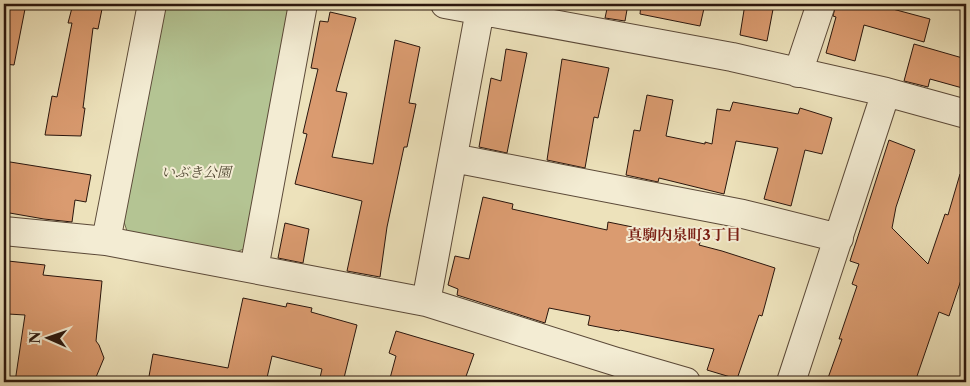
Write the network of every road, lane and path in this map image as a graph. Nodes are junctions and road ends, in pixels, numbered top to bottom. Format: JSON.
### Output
{"nodes":[{"id":1,"x":152,"y":4,"type":"edge"},
{"id":2,"x":304,"y":4,"type":"edge"},
{"id":3,"x":445,"y":4,"type":"edge"},
{"id":4,"x":821,"y":4,"type":"edge"},
{"id":5,"x":480,"y":10,"type":"junction"},
{"id":6,"x":798,"y":72,"type":"junction"},
{"id":7,"x":886,"y":92,"type":"junction"},
{"id":8,"x":966,"y":114,"type":"edge"},
{"id":9,"x":453,"y":158,"type":"junction"},
{"id":10,"x":4,"y":231,"type":"edge"},
{"id":11,"x":839,"y":238,"type":"junction"},
{"id":12,"x":106,"y":241,"type":"junction"},
{"id":13,"x":254,"y":269,"type":"junction"},
{"id":14,"x":426,"y":302,"type":"junction"},
{"id":15,"x":612,"y":372,"type":"edge"},
{"id":16,"x":686,"y":382,"type":"edge"},
{"id":17,"x":791,"y":382,"type":"edge"}],
"edges":[{"from":1,"to":12,"type":"street"},
{"from":2,"to":13,"type":"street"},
{"from":3,"to":5,"type":"street"},
{"from":4,"to":6,"type":"street"},
{"from":5,"to":6,"type":"street"},
{"from":5,"to":9,"type":"street"},
{"from":6,"to":7,"type":"street"},
{"from":7,"to":8,"type":"street"},
{"from":7,"to":11,"type":"street"},
{"from":9,"to":11,"type":"street"},
{"from":9,"to":14,"type":"street"},
{"from":10,"to":12,"type":"street"},
{"from":11,"to":17,"type":"street"},
{"from":12,"to":13,"type":"street"},
{"from":13,"to":14,"type":"street"},
{"from":14,"to":15,"type":"street"},
{"from":15,"to":16,"type":"street"}]}
